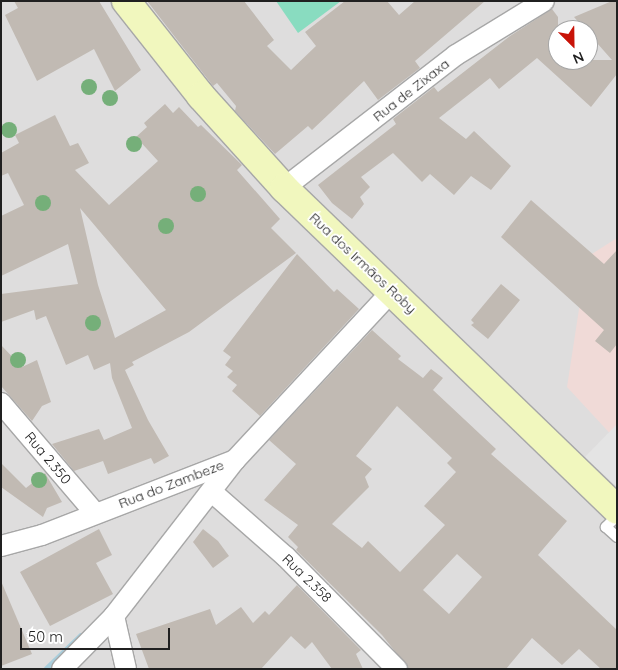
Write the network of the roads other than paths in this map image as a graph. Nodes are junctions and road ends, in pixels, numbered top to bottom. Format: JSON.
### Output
{"nodes":[{"id":1,"x":126,"y":1,"type":"edge"},
{"id":2,"x":544,"y":1,"type":"edge"},
{"id":3,"x":284,"y":188,"type":"junction"},
{"id":4,"x":393,"y":290,"type":"junction"},
{"id":5,"x":1,"y":403,"type":"edge"},
{"id":6,"x":235,"y":460,"type":"junction"},
{"id":7,"x":212,"y":492,"type":"junction"},
{"id":8,"x":617,"y":510,"type":"edge"},
{"id":9,"x":95,"y":512,"type":"junction"},
{"id":10,"x":617,"y":516,"type":"edge"},
{"id":11,"x":617,"y":537,"type":"edge"},
{"id":12,"x":1,"y":546,"type":"edge"},
{"id":13,"x":114,"y":616,"type":"junction"},
{"id":14,"x":62,"y":669,"type":"edge"},
{"id":15,"x":126,"y":669,"type":"edge"},
{"id":16,"x":397,"y":669,"type":"edge"}],
"edges":[{"from":1,"to":3,"type":"street","name":"Rua dos Irmãos Roby"},
{"from":2,"to":3,"type":"street","name":"Rua de Zixaxa"},
{"from":3,"to":4,"type":"street","name":"Rua dos Irmãos Roby"},
{"from":4,"to":6,"type":"street","name":"Rua do Zambeze"},
{"from":4,"to":8,"type":"street","name":"Rua dos Irmãos Roby"},
{"from":5,"to":9,"type":"street","name":"Rua 2.350"},
{"from":6,"to":7,"type":"street"},
{"from":6,"to":9,"type":"street","name":"Rua do Zambeze"},
{"from":7,"to":13,"type":"street"},
{"from":7,"to":16,"type":"street","name":"Rua 2.358"},
{"from":9,"to":12,"type":"street","name":"Rua do Zambeze"},
{"from":10,"to":11,"type":"lane"},
{"from":13,"to":14,"type":"street"},
{"from":13,"to":15,"type":"street"}]}
